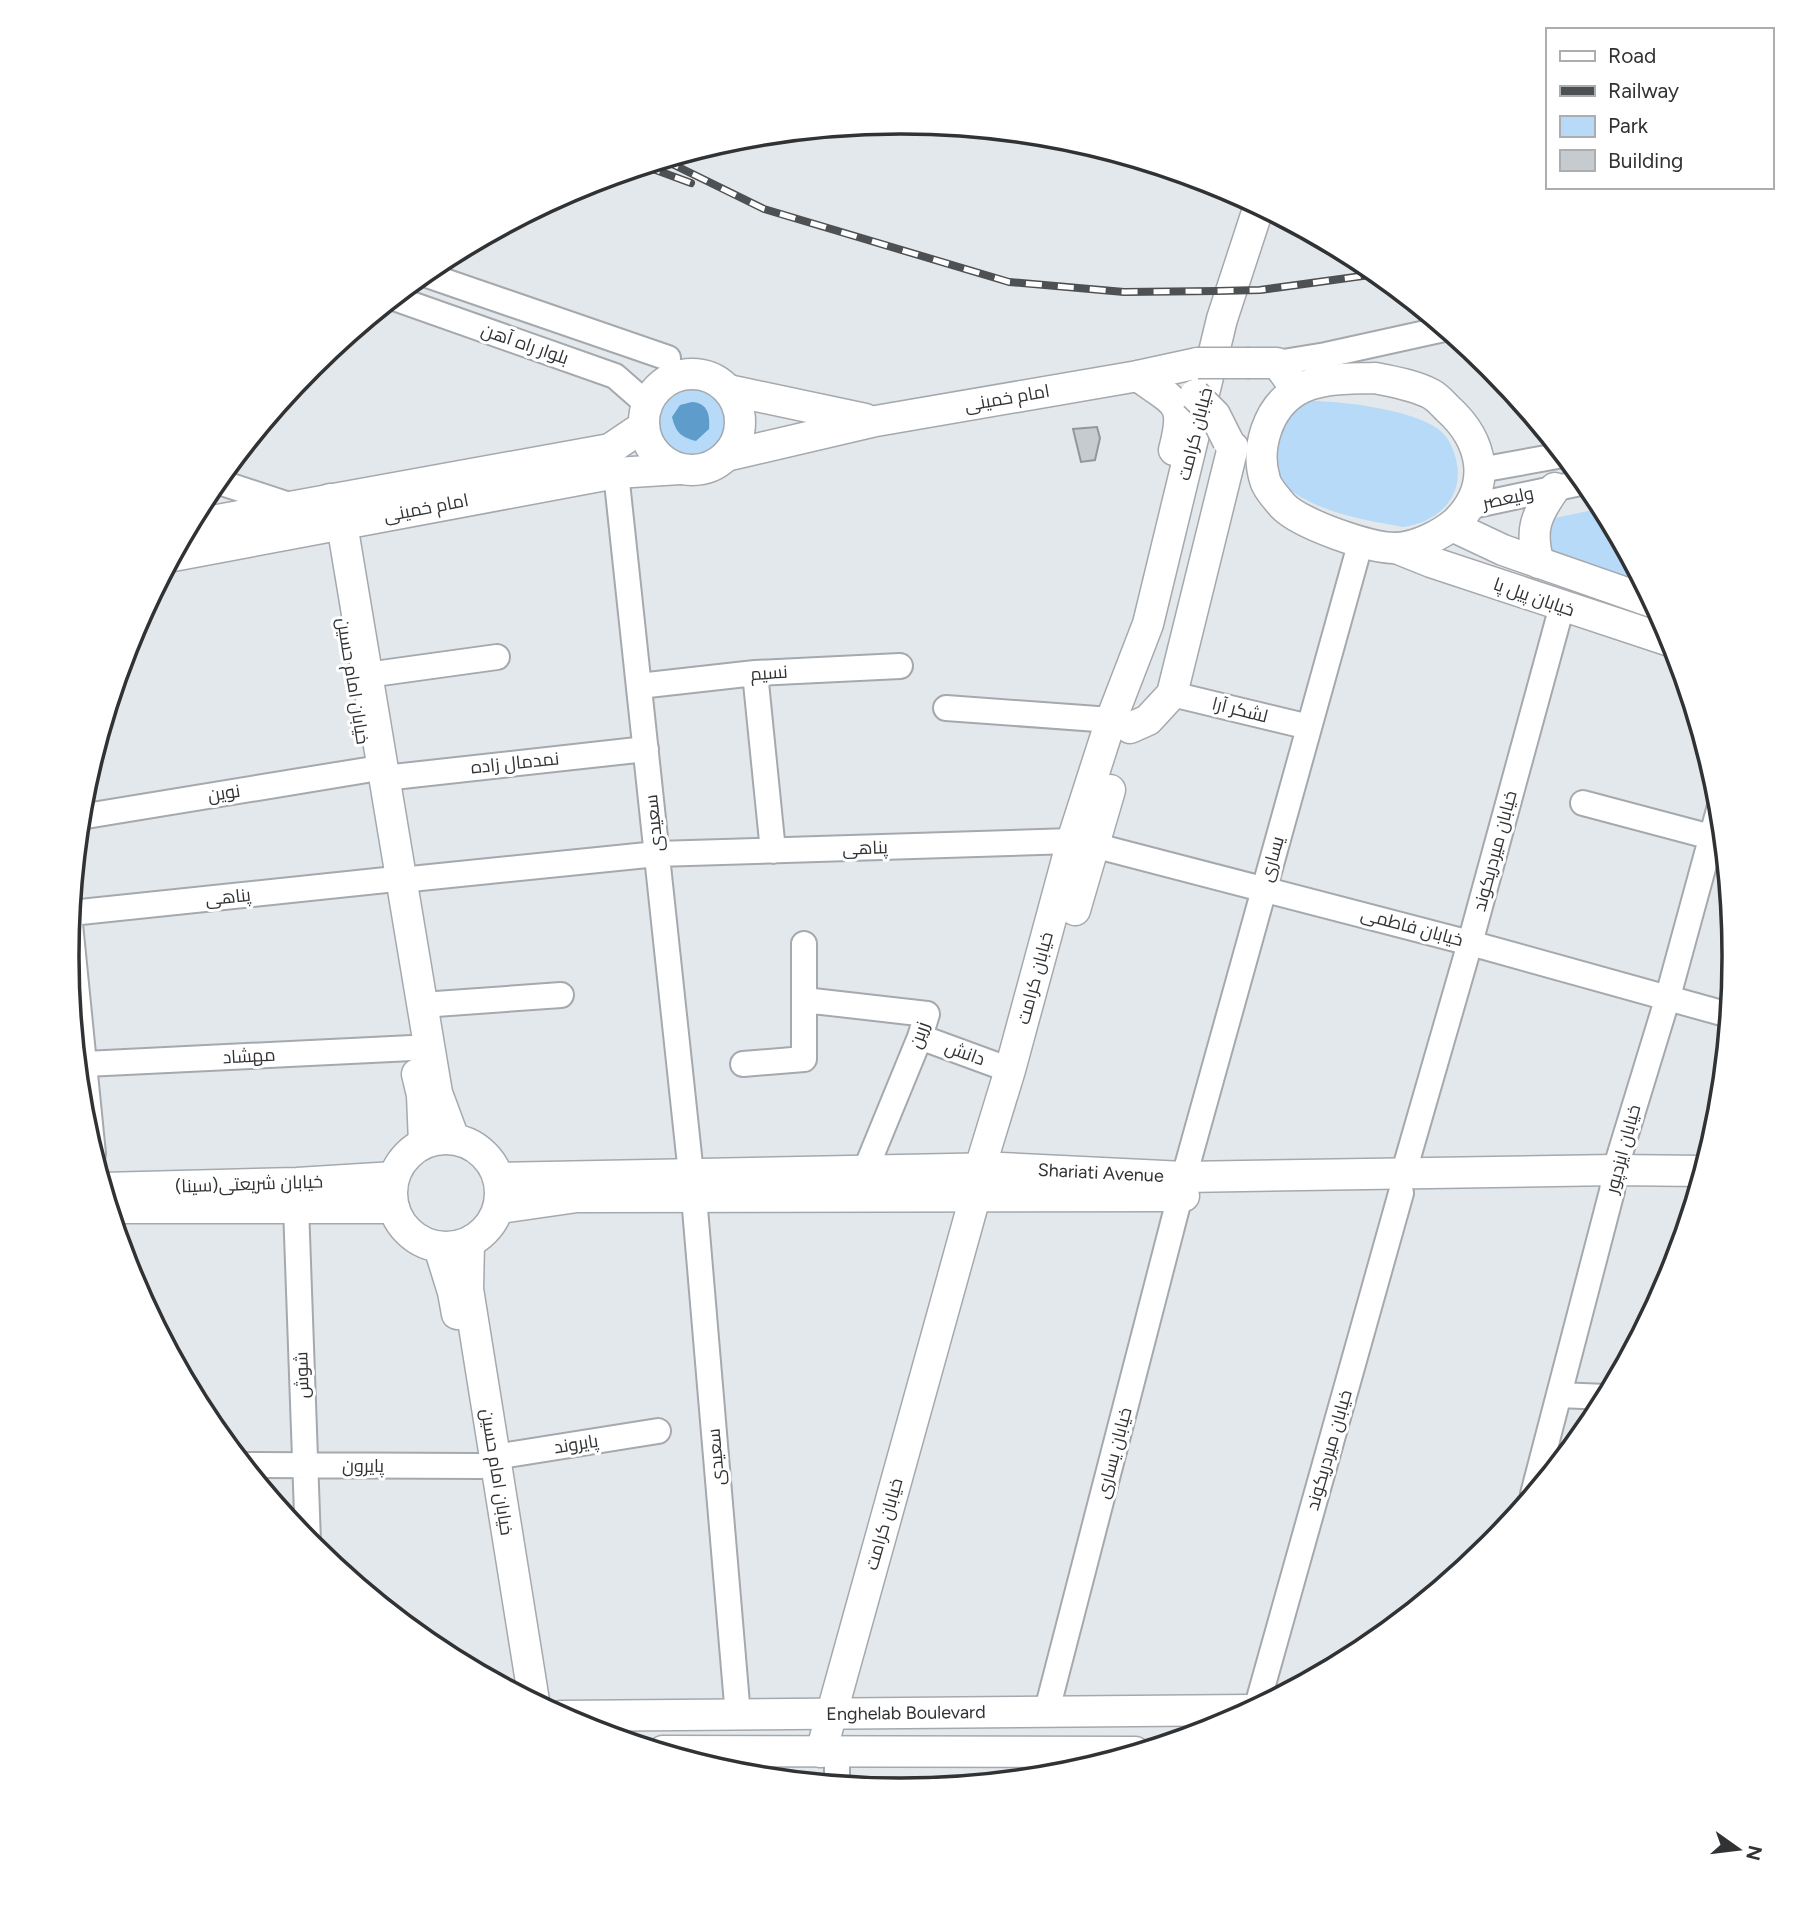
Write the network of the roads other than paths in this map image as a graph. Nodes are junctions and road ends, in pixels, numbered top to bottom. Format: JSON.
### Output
{"nodes":[{"id":1,"x":1256,"y":215,"type":"edge"},
{"id":2,"x":1272,"y":223,"type":"edge"},
{"id":3,"x":436,"y":278,"type":"edge"},
{"id":4,"x":404,"y":301,"type":"edge"},
{"id":5,"x":1433,"y":331,"type":"edge"},
{"id":6,"x":668,"y":358,"type":"dead end"},
{"id":7,"x":1264,"y":363,"type":"junction"},
{"id":8,"x":1138,"y":376,"type":"junction"},
{"id":9,"x":728,"y":390,"type":"junction"},
{"id":10,"x":1297,"y":390,"type":"junction"},
{"id":11,"x":645,"y":415,"type":"junction"},
{"id":12,"x":876,"y":421,"type":"junction"},
{"id":13,"x":1230,"y":444,"type":"junction"},
{"id":14,"x":726,"y":456,"type":"junction"},
{"id":15,"x":1553,"y":457,"type":"edge"},
{"id":16,"x":680,"y":469,"type":"junction"},
{"id":17,"x":1480,"y":470,"type":"junction"},
{"id":18,"x":616,"y":473,"type":"junction"},
{"id":19,"x":1265,"y":481,"type":"junction"},
{"id":20,"x":1573,"y":484,"type":"edge"},
{"id":21,"x":228,"y":485,"type":"edge"},
{"id":22,"x":1555,"y":488,"type":"junction"},
{"id":23,"x":292,"y":506,"type":"junction"},
{"id":24,"x":1462,"y":516,"type":"junction"},
{"id":25,"x":333,"y":517,"type":"junction"},
{"id":26,"x":203,"y":522,"type":"edge"},
{"id":27,"x":1361,"y":541,"type":"junction"},
{"id":28,"x":1396,"y":548,"type":"junction"},
{"id":29,"x":185,"y":553,"type":"edge"},
{"id":30,"x":1539,"y":563,"type":"junction"},
{"id":31,"x":1640,"y":598,"type":"edge"},
{"id":32,"x":1562,"y":606,"type":"junction"},
{"id":33,"x":1658,"y":637,"type":"edge"},
{"id":34,"x":497,"y":657,"type":"dead end"},
{"id":35,"x":900,"y":666,"type":"dead end"},
{"id":36,"x":755,"y":673,"type":"junction"},
{"id":37,"x":367,"y":675,"type":"junction"},
{"id":38,"x":639,"y":686,"type":"junction"},
{"id":39,"x":1172,"y":694,"type":"junction"},
{"id":40,"x":946,"y":708,"type":"dead end"},
{"id":41,"x":1120,"y":724,"type":"junction"},
{"id":42,"x":1308,"y":727,"type":"junction"},
{"id":43,"x":646,"y":749,"type":"junction"},
{"id":44,"x":376,"y":774,"type":"junction"},
{"id":45,"x":1583,"y":803,"type":"dead end"},
{"id":46,"x":92,"y":815,"type":"edge"},
{"id":47,"x":1712,"y":833,"type":"edge"},
{"id":48,"x":1711,"y":837,"type":"junction"},
{"id":49,"x":1083,"y":843,"type":"junction"},
{"id":50,"x":773,"y":851,"type":"junction"},
{"id":51,"x":657,"y":854,"type":"junction"},
{"id":52,"x":394,"y":880,"type":"junction"},
{"id":53,"x":1264,"y":888,"type":"junction"},
{"id":54,"x":81,"y":912,"type":"edge"},
{"id":55,"x":1471,"y":943,"type":"junction"},
{"id":56,"x":804,"y":944,"type":"dead end"},
{"id":57,"x":561,"y":995,"type":"dead end"},
{"id":58,"x":804,"y":1000,"type":"junction"},
{"id":59,"x":1667,"y":1000,"type":"junction"},
{"id":60,"x":422,"y":1005,"type":"junction"},
{"id":61,"x":1720,"y":1013,"type":"edge"},
{"id":62,"x":920,"y":1037,"type":"junction"},
{"id":63,"x":412,"y":1048,"type":"junction"},
{"id":64,"x":86,"y":1064,"type":"edge"},
{"id":65,"x":743,"y":1064,"type":"dead end"},
{"id":66,"x":1010,"y":1070,"type":"junction"},
{"id":67,"x":454,"y":1139,"type":"junction"},
{"id":68,"x":424,"y":1143,"type":"junction"},
{"id":69,"x":865,"y":1171,"type":"junction"},
{"id":70,"x":1693,"y":1172,"type":"edge"},
{"id":71,"x":394,"y":1177,"type":"junction"},
{"id":72,"x":499,"y":1178,"type":"junction"},
{"id":73,"x":1614,"y":1180,"type":"junction"},
{"id":74,"x":988,"y":1182,"type":"junction"},
{"id":75,"x":1402,"y":1184,"type":"junction"},
{"id":76,"x":693,"y":1186,"type":"junction"},
{"id":77,"x":1182,"y":1187,"type":"junction"},
{"id":78,"x":113,"y":1188,"type":"edge"},
{"id":79,"x":1688,"y":1189,"type":"edge"},
{"id":80,"x":296,"y":1207,"type":"junction"},
{"id":81,"x":118,"y":1208,"type":"edge"},
{"id":82,"x":394,"y":1208,"type":"junction"},
{"id":83,"x":499,"y":1208,"type":"junction"},
{"id":84,"x":469,"y":1243,"type":"junction"},
{"id":85,"x":439,"y":1247,"type":"junction"},
{"id":86,"x":1559,"y":1395,"type":"junction"},
{"id":87,"x":1594,"y":1397,"type":"edge"},
{"id":88,"x":658,"y":1431,"type":"dead end"},
{"id":89,"x":488,"y":1462,"type":"junction"},
{"id":90,"x":256,"y":1465,"type":"edge"},
{"id":91,"x":305,"y":1465,"type":"junction"},
{"id":92,"x":1539,"y":1472,"type":"edge"},
{"id":93,"x":307,"y":1524,"type":"edge"},
{"id":94,"x":516,"y":1682,"type":"edge"},
{"id":95,"x":532,"y":1690,"type":"edge"},
{"id":96,"x":1260,"y":1695,"type":"edge"},
{"id":97,"x":1047,"y":1710,"type":"junction"},
{"id":98,"x":1226,"y":1710,"type":"edge"},
{"id":99,"x":841,"y":1714,"type":"junction"},
{"id":100,"x":589,"y":1716,"type":"edge"},
{"id":101,"x":738,"y":1716,"type":"junction"},
{"id":102,"x":693,"y":1751,"type":"edge"},
{"id":103,"x":829,"y":1752,"type":"junction"},
{"id":104,"x":1056,"y":1763,"type":"edge"},
{"id":105,"x":822,"y":1774,"type":"edge"},
{"id":106,"x":835,"y":1775,"type":"edge"}],
"edges":[{"from":1,"to":41,"type":"main road","name":"خیابان کرامت"},
{"from":2,"to":41,"type":"main road","name":"خیابان کرامت"},
{"from":3,"to":6,"type":"street","name":"بلوار راه آهن"},
{"from":4,"to":11,"type":"street","name":"بلوار راه آهن"},
{"from":5,"to":7,"type":"street"},
{"from":7,"to":8,"type":"main road","name":"امام خمینی","bridge":true},
{"from":7,"to":10,"type":"main road"},
{"from":8,"to":12,"type":"main road","name":"امام خمینی"},
{"from":8,"to":13,"type":"main road","bridge":true},
{"from":8,"to":41,"type":"main road"},
{"from":9,"to":11,"type":"main road"},
{"from":9,"to":12,"type":"main road","name":"امام خمینی"},
{"from":9,"to":14,"type":"main road"},
{"from":10,"to":17,"type":"main road"},
{"from":10,"to":19,"type":"main road"},
{"from":11,"to":16,"type":"main road"},
{"from":11,"to":25,"type":"main road","name":"امام خمینی"},
{"from":12,"to":14,"type":"main road","name":"امام خمینی"},
{"from":13,"to":19,"type":"main road"},
{"from":13,"to":39,"type":"main road"},
{"from":14,"to":16,"type":"main road"},
{"from":15,"to":17,"type":"street","name":"ولیعصر"},
{"from":16,"to":18,"type":"main road","name":"امام خمینی"},
{"from":17,"to":24,"type":"main road"},
{"from":18,"to":25,"type":"main road","name":"امام خمینی"},
{"from":18,"to":38,"type":"street","name":"سعیدی"},
{"from":19,"to":27,"type":"main road"},
{"from":20,"to":22,"type":"street","name":"ولیعصر"},
{"from":21,"to":23,"type":"street"},
{"from":22,"to":24,"type":"street","name":"ولیعصر"},
{"from":22,"to":30,"type":"main road"},
{"from":23,"to":25,"type":"main road","name":"امام خمینی"},
{"from":23,"to":26,"type":"main road","name":"امام خمینی"},
{"from":24,"to":28,"type":"main road"},
{"from":24,"to":30,"type":"main road","name":"خیابان پیل پا"},
{"from":25,"to":29,"type":"main road","name":"امام خمینی"},
{"from":25,"to":37,"type":"main road","name":"خیابان امام حسین"},
{"from":25,"to":44,"type":"main road","name":"خیابان امام حسین"},
{"from":27,"to":28,"type":"main road"},
{"from":27,"to":42,"type":"street","name":"یساری"},
{"from":28,"to":32,"type":"main road","name":"خیابان پیل پا"},
{"from":30,"to":31,"type":"main road","name":"خیابان پیل پا"},
{"from":32,"to":33,"type":"main road","name":"خیابان پیل پا"},
{"from":32,"to":55,"type":"street","name":"خیابان میردریکوند"},
{"from":34,"to":37,"type":"street"},
{"from":35,"to":36,"type":"street","name":"نسیم"},
{"from":36,"to":38,"type":"street","name":"نسیم"},
{"from":36,"to":50,"type":"street"},
{"from":37,"to":44,"type":"main road","name":"خیابان امام حسین"},
{"from":38,"to":43,"type":"street","name":"سعیدی"},
{"from":39,"to":41,"type":"main road"},
{"from":39,"to":42,"type":"street","name":"لشکر آرا"},
{"from":40,"to":41,"type":"street"},
{"from":41,"to":49,"type":"main road","name":"خیابان کرامت"},
{"from":42,"to":53,"type":"street","name":"یساری"},
{"from":43,"to":44,"type":"street","name":"نمدمال زاده"},
{"from":43,"to":51,"type":"street","name":"سعیدی"},
{"from":44,"to":46,"type":"street","name":"نوین"},
{"from":44,"to":52,"type":"main road","name":"خیابان امام حسین"},
{"from":45,"to":48,"type":"street"},
{"from":47,"to":48,"type":"street","name":"خیابان ایزدپور"},
{"from":48,"to":59,"type":"street","name":"خیابان ایزدپور"},
{"from":49,"to":50,"type":"street","name":"پناهی"},
{"from":49,"to":53,"type":"street","name":"خیابان فاطمی"},
{"from":49,"to":66,"type":"main road","name":"خیابان کرامت"},
{"from":49,"to":74,"type":"main road","name":"خیابان کرامت"},
{"from":50,"to":51,"type":"street","name":"پناهی"},
{"from":51,"to":52,"type":"street","name":"پناهی"},
{"from":51,"to":76,"type":"street","name":"سعیدی"},
{"from":52,"to":54,"type":"street","name":"پناهی"},
{"from":52,"to":60,"type":"main road"},
{"from":52,"to":63,"type":"main road","name":"خیابان امام حسین"},
{"from":53,"to":55,"type":"street","name":"خیابان فاطمی"},
{"from":53,"to":77,"type":"street","name":"یساری"},
{"from":55,"to":59,"type":"street","name":"خیابان فاطمی"},
{"from":55,"to":75,"type":"street","name":"خیابان میردریکوند"},
{"from":56,"to":58,"type":"street"},
{"from":57,"to":60,"type":"street"},
{"from":58,"to":62,"type":"street","name":"زرین"},
{"from":58,"to":65,"type":"street"},
{"from":59,"to":61,"type":"street","name":"خیابان فاطمی"},
{"from":59,"to":73,"type":"street","name":"خیابان ایزدپور"},
{"from":60,"to":67,"type":"main road"},
{"from":62,"to":66,"type":"street","name":"دانش"},
{"from":62,"to":69,"type":"street","name":"زرین"},
{"from":63,"to":64,"type":"street","name":"مهشاد"},
{"from":63,"to":68,"type":"main road","name":"خیابان امام حسین"},
{"from":66,"to":74,"type":"main road","name":"خیابان کرامت"},
{"from":67,"to":68,"type":"main road"},
{"from":67,"to":72,"type":"main road"},
{"from":68,"to":71,"type":"main road"},
{"from":69,"to":74,"type":"main road","name":"Shariati Avenue"},
{"from":69,"to":76,"type":"main road","name":"Shariati Avenue"},
{"from":70,"to":73,"type":"main road","name":"Shariati Avenue"},
{"from":71,"to":78,"type":"main road","name":"خیابان شریعتی(سینا)"},
{"from":71,"to":82,"type":"main road"},
{"from":72,"to":76,"type":"main road","name":"Shariati Avenue"},
{"from":72,"to":83,"type":"main road"},
{"from":73,"to":75,"type":"main road","name":"Shariati Avenue"},
{"from":73,"to":79,"type":"main road","name":"Shariati Avenue"},
{"from":73,"to":86,"type":"street","name":"خیابان ایزدپور"},
{"from":74,"to":76,"type":"main road","name":"Shariati Avenue"},
{"from":74,"to":77,"type":"main road","name":"Shariati Avenue"},
{"from":74,"to":99,"type":"main road","name":"خیابان کرامت"},
{"from":75,"to":77,"type":"main road","name":"Shariati Avenue"},
{"from":75,"to":96,"type":"street","name":"خیابان میردریکوند"},
{"from":76,"to":83,"type":"main road","name":"Shariati Avenue"},
{"from":76,"to":101,"type":"street","name":"سعیدی"},
{"from":77,"to":97,"type":"street","name":"خیابان یساری"},
{"from":80,"to":81,"type":"main road","name":"خیابان شریعتی(سینا)"},
{"from":80,"to":82,"type":"main road","name":"خیابان شریعتی(سینا)"},
{"from":80,"to":91,"type":"street","name":"شوش"},
{"from":82,"to":85,"type":"main road"},
{"from":83,"to":84,"type":"main road"},
{"from":84,"to":85,"type":"main road"},
{"from":84,"to":89,"type":"main road","name":"خیابان امام حسین"},
{"from":85,"to":89,"type":"main road","name":"خیابان امام حسین"},
{"from":86,"to":87,"type":"street"},
{"from":86,"to":92,"type":"street","name":"خیابان ایزدپور"},
{"from":88,"to":89,"type":"street","name":"پایروند"},
{"from":89,"to":91,"type":"street","name":"پایرون"},
{"from":89,"to":94,"type":"main road","name":"خیابان امام حسین"},
{"from":89,"to":95,"type":"main road","name":"خیابان امام حسین"},
{"from":90,"to":91,"type":"street","name":"پایرون"},
{"from":91,"to":93,"type":"street","name":"شوش"},
{"from":97,"to":98,"type":"main road","name":"Enghelab Boulevard"},
{"from":97,"to":99,"type":"main road","name":"Enghelab Boulevard"},
{"from":99,"to":101,"type":"main road","name":"Enghelab Boulevard"},
{"from":99,"to":103,"type":"main road","name":"خیابان کرامت"},
{"from":100,"to":101,"type":"main road","name":"Enghelab Boulevard"},
{"from":102,"to":103,"type":"main road"},
{"from":103,"to":104,"type":"main road"},
{"from":103,"to":105,"type":"street"},
{"from":103,"to":106,"type":"street"}]}
